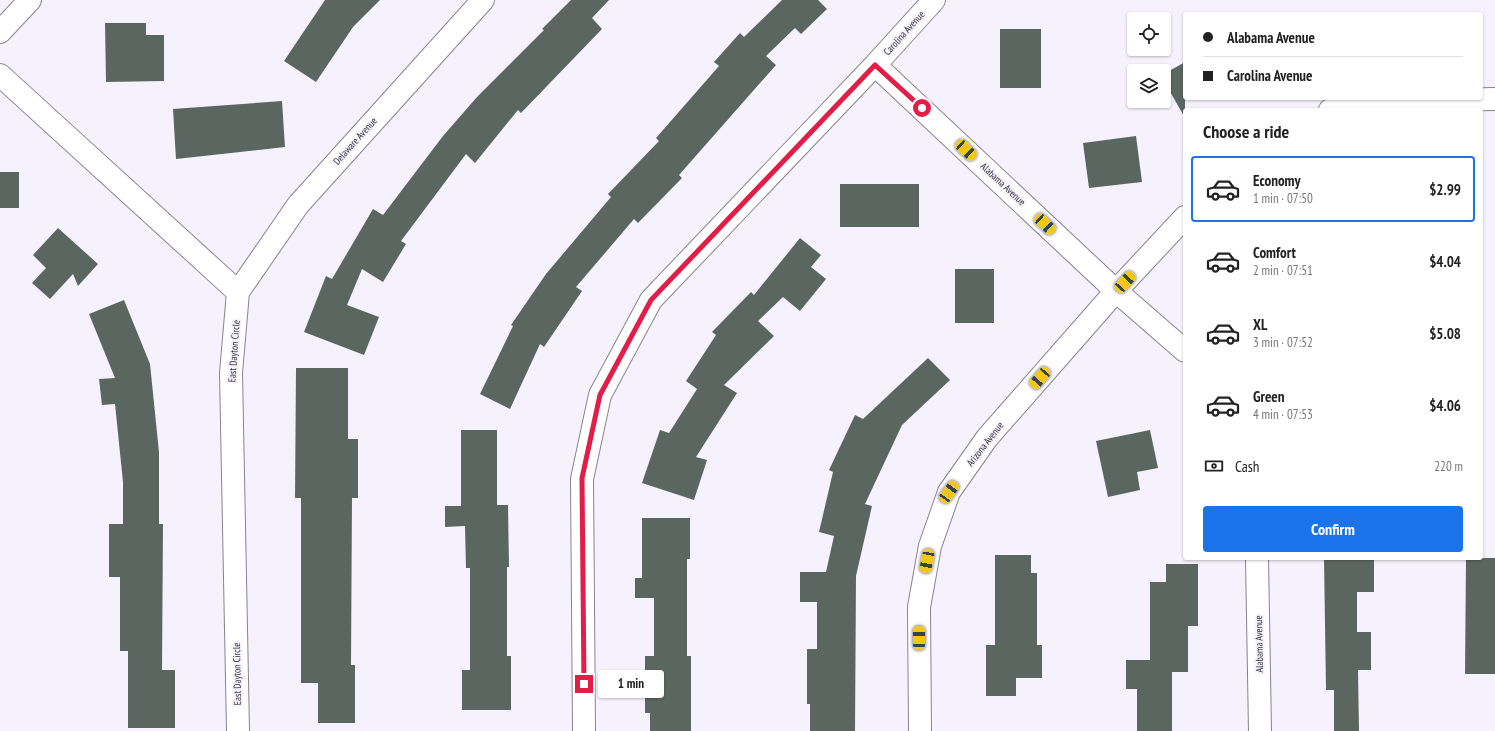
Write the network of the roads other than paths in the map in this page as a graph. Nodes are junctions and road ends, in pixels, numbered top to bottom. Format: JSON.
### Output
{"nodes":[{"id":1,"x":30,"y":0,"type":"edge"},
{"id":2,"x":483,"y":0,"type":"edge"},
{"id":3,"x":934,"y":0,"type":"edge"},
{"id":4,"x":0,"y":32,"type":"edge"},
{"id":5,"x":875,"y":65,"type":"junction"},
{"id":6,"x":0,"y":76,"type":"edge"},
{"id":7,"x":1483,"y":99,"type":"edge"},
{"id":8,"x":1495,"y":99,"type":"edge"},
{"id":9,"x":1441,"y":100,"type":"edge"},
{"id":10,"x":1343,"y":108,"type":"edge"},
{"id":11,"x":1183,"y":219,"type":"edge"},
{"id":12,"x":1116,"y":291,"type":"junction"},
{"id":13,"x":238,"y":292,"type":"junction"},
{"id":14,"x":1183,"y":349,"type":"edge"},
{"id":15,"x":1257,"y":560,"type":"edge"},
{"id":16,"x":238,"y":731,"type":"edge"},
{"id":17,"x":584,"y":731,"type":"edge"},
{"id":18,"x":920,"y":731,"type":"edge"},
{"id":19,"x":1260,"y":731,"type":"edge"}],
"edges":[{"from":1,"to":4,"type":"street"},
{"from":2,"to":13,"type":"street","name":"Delaware Avenue"},
{"from":3,"to":5,"type":"street","name":"Carolina Avenue"},
{"from":5,"to":12,"type":"street","name":"Alabama Avenue"},
{"from":5,"to":17,"type":"street","name":"Carolina Avenue"},
{"from":6,"to":13,"type":"street"},
{"from":7,"to":8,"type":"street"},
{"from":9,"to":10,"type":"street"},
{"from":11,"to":12,"type":"street","name":"Arizona Avenue"},
{"from":12,"to":14,"type":"street","name":"Alabama Avenue"},
{"from":12,"to":18,"type":"street","name":"Arizona Avenue"},
{"from":13,"to":16,"type":"street","name":"East Dayton Circle"},
{"from":15,"to":19,"type":"street","name":"Alabama Avenue"}]}
